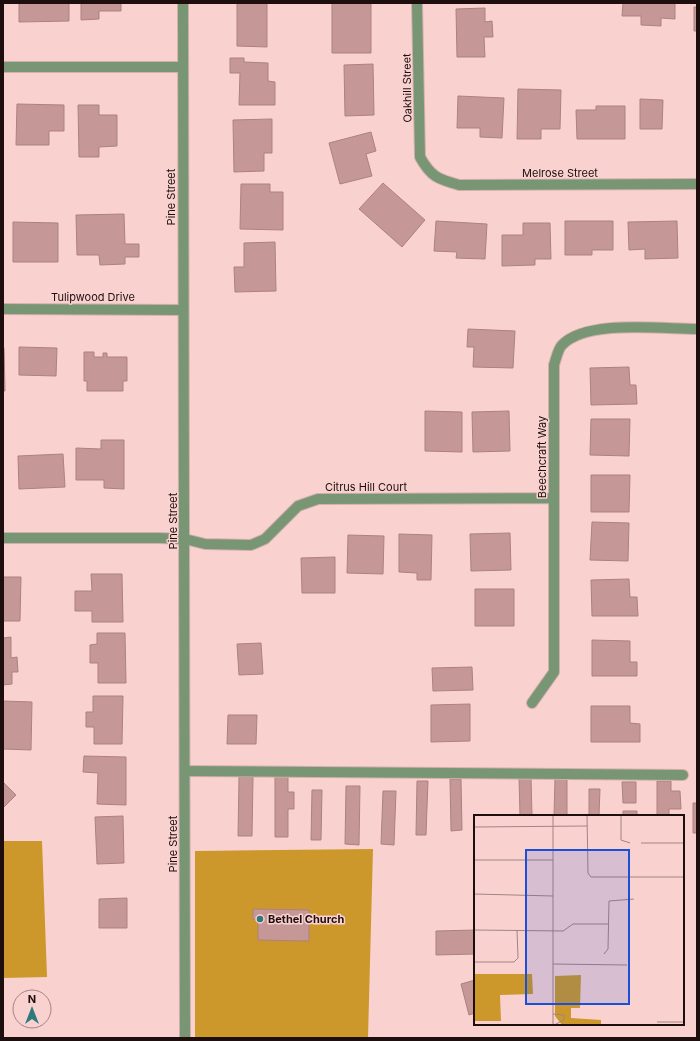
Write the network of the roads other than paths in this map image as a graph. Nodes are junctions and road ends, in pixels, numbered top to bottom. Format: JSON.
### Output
{"nodes":[{"id":1,"x":183,"y":3,"type":"edge"},
{"id":2,"x":417,"y":3,"type":"edge"},
{"id":3,"x":3,"y":67,"type":"edge"},
{"id":4,"x":183,"y":67,"type":"junction"},
{"id":5,"x":428,"y":171,"type":"joint"},
{"id":6,"x":697,"y":184,"type":"edge"},
{"id":7,"x":3,"y":309,"type":"edge"},
{"id":8,"x":183,"y":310,"type":"junction"},
{"id":9,"x":697,"y":329,"type":"edge"},
{"id":10,"x":554,"y":498,"type":"junction"},
{"id":11,"x":3,"y":538,"type":"edge"},
{"id":12,"x":185,"y":539,"type":"junction"},
{"id":13,"x":532,"y":703,"type":"dead end"},
{"id":14,"x":185,"y":771,"type":"junction"},
{"id":15,"x":683,"y":775,"type":"dead end"},
{"id":16,"x":185,"y":1038,"type":"edge"}],
"edges":[{"from":1,"to":4,"type":"street","name":"Pine Street"},
{"from":2,"to":5,"type":"street","name":"Oakhill Street"},
{"from":3,"to":4,"type":"street"},
{"from":4,"to":8,"type":"street","name":"Pine Street"},
{"from":5,"to":6,"type":"street","name":"Melrose Street"},
{"from":7,"to":8,"type":"street","name":"Tulipwood Drive"},
{"from":8,"to":12,"type":"street","name":"Pine Street"},
{"from":9,"to":10,"type":"street","name":"Beechcraft Way"},
{"from":10,"to":12,"type":"street","name":"Citrus Hill Court"},
{"from":10,"to":13,"type":"street","name":"Beechcraft Way"},
{"from":11,"to":12,"type":"street","name":"Citrus Hill Court"},
{"from":12,"to":14,"type":"street","name":"Pine Street"},
{"from":14,"to":15,"type":"street"},
{"from":14,"to":16,"type":"street","name":"Pine Street"}]}
